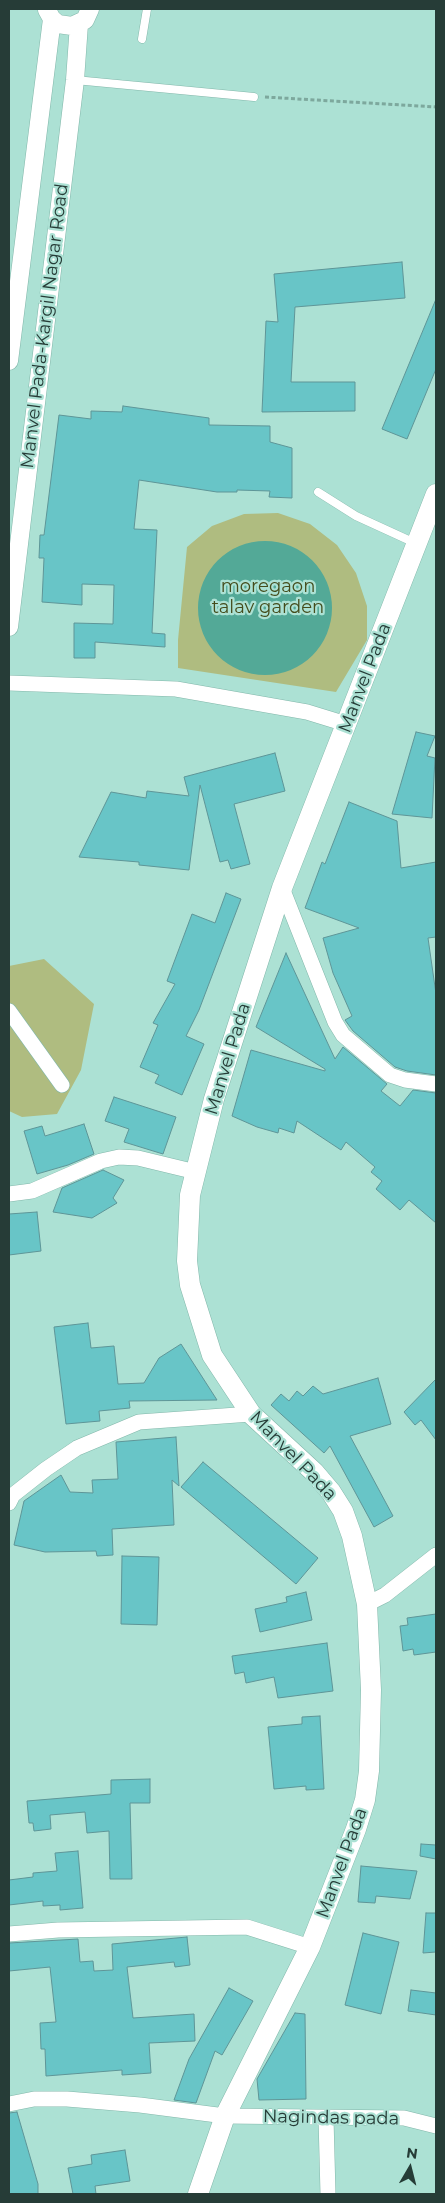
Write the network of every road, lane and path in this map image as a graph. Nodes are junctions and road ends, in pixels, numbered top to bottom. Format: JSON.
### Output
{"nodes":[{"id":1,"x":90,"y":9,"type":"edge"},
{"id":2,"x":147,"y":9,"type":"edge"},
{"id":3,"x":49,"y":14,"type":"edge"},
{"id":4,"x":79,"y":24,"type":"junction"},
{"id":5,"x":142,"y":39,"type":"dead end"},
{"id":6,"x":75,"y":80,"type":"junction"},
{"id":7,"x":254,"y":97,"type":"joint"},
{"id":8,"x":436,"y":107,"type":"edge"},
{"id":9,"x":9,"y":361,"type":"edge"},
{"id":10,"x":318,"y":492,"type":"dead end"},
{"id":11,"x":436,"y":494,"type":"edge"},
{"id":12,"x":417,"y":544,"type":"junction"},
{"id":13,"x":9,"y":627,"type":"edge"},
{"id":14,"x":9,"y":683,"type":"edge"},
{"id":15,"x":346,"y":724,"type":"junction"},
{"id":16,"x":282,"y":888,"type":"junction"},
{"id":17,"x":9,"y":1011,"type":"edge"},
{"id":18,"x":436,"y":1084,"type":"edge"},
{"id":19,"x":62,"y":1085,"type":"dead end"},
{"id":20,"x":196,"y":1172,"type":"junction"},
{"id":21,"x":9,"y":1194,"type":"edge"},
{"id":22,"x":251,"y":1414,"type":"junction"},
{"id":23,"x":9,"y":1503,"type":"edge"},
{"id":24,"x":436,"y":1555,"type":"edge"},
{"id":25,"x":367,"y":1604,"type":"junction"},
{"id":26,"x":9,"y":1934,"type":"edge"},
{"id":27,"x":310,"y":1948,"type":"junction"},
{"id":28,"x":9,"y":2104,"type":"edge"},
{"id":29,"x":225,"y":2116,"type":"junction"},
{"id":30,"x":326,"y":2118,"type":"junction"},
{"id":31,"x":436,"y":2126,"type":"edge"},
{"id":32,"x":198,"y":2194,"type":"edge"},
{"id":33,"x":328,"y":2194,"type":"edge"}],
"edges":[{"from":1,"to":4,"type":"street"},
{"from":2,"to":5,"type":"lane"},
{"from":3,"to":4,"type":"street"},
{"from":3,"to":9,"type":"street","name":"Manvel Pada-Kargil Nagar Road"},
{"from":4,"to":6,"type":"street","name":"Manvel Pada-Kargil Nagar Road"},
{"from":6,"to":7,"type":"lane"},
{"from":6,"to":13,"type":"street","name":"Manvel Pada-Kargil Nagar Road"},
{"from":7,"to":8,"type":"path"},
{"from":10,"to":12,"type":"lane"},
{"from":11,"to":12,"type":"main road","name":"Manvel Pada"},
{"from":12,"to":15,"type":"main road","name":"Manvel Pada"},
{"from":14,"to":15,"type":"street"},
{"from":15,"to":16,"type":"main road","name":"Manvel Pada"},
{"from":16,"to":18,"type":"street"},
{"from":16,"to":20,"type":"main road","name":"Manvel Pada"},
{"from":17,"to":19,"type":"street"},
{"from":20,"to":21,"type":"street"},
{"from":20,"to":22,"type":"main road","name":"Manvel Pada"},
{"from":22,"to":23,"type":"street"},
{"from":22,"to":25,"type":"main road","name":"Manvel Pada"},
{"from":24,"to":25,"type":"street"},
{"from":25,"to":27,"type":"main road","name":"Manvel Pada"},
{"from":26,"to":27,"type":"street"},
{"from":27,"to":29,"type":"main road","name":"Manvel Pada"},
{"from":28,"to":29,"type":"street","name":"Nagindas pada"},
{"from":29,"to":30,"type":"street","name":"Nagindas pada"},
{"from":29,"to":32,"type":"main road","name":"Manvel Pada"},
{"from":30,"to":31,"type":"street","name":"Nagindas pada"},
{"from":30,"to":33,"type":"street"}]}
